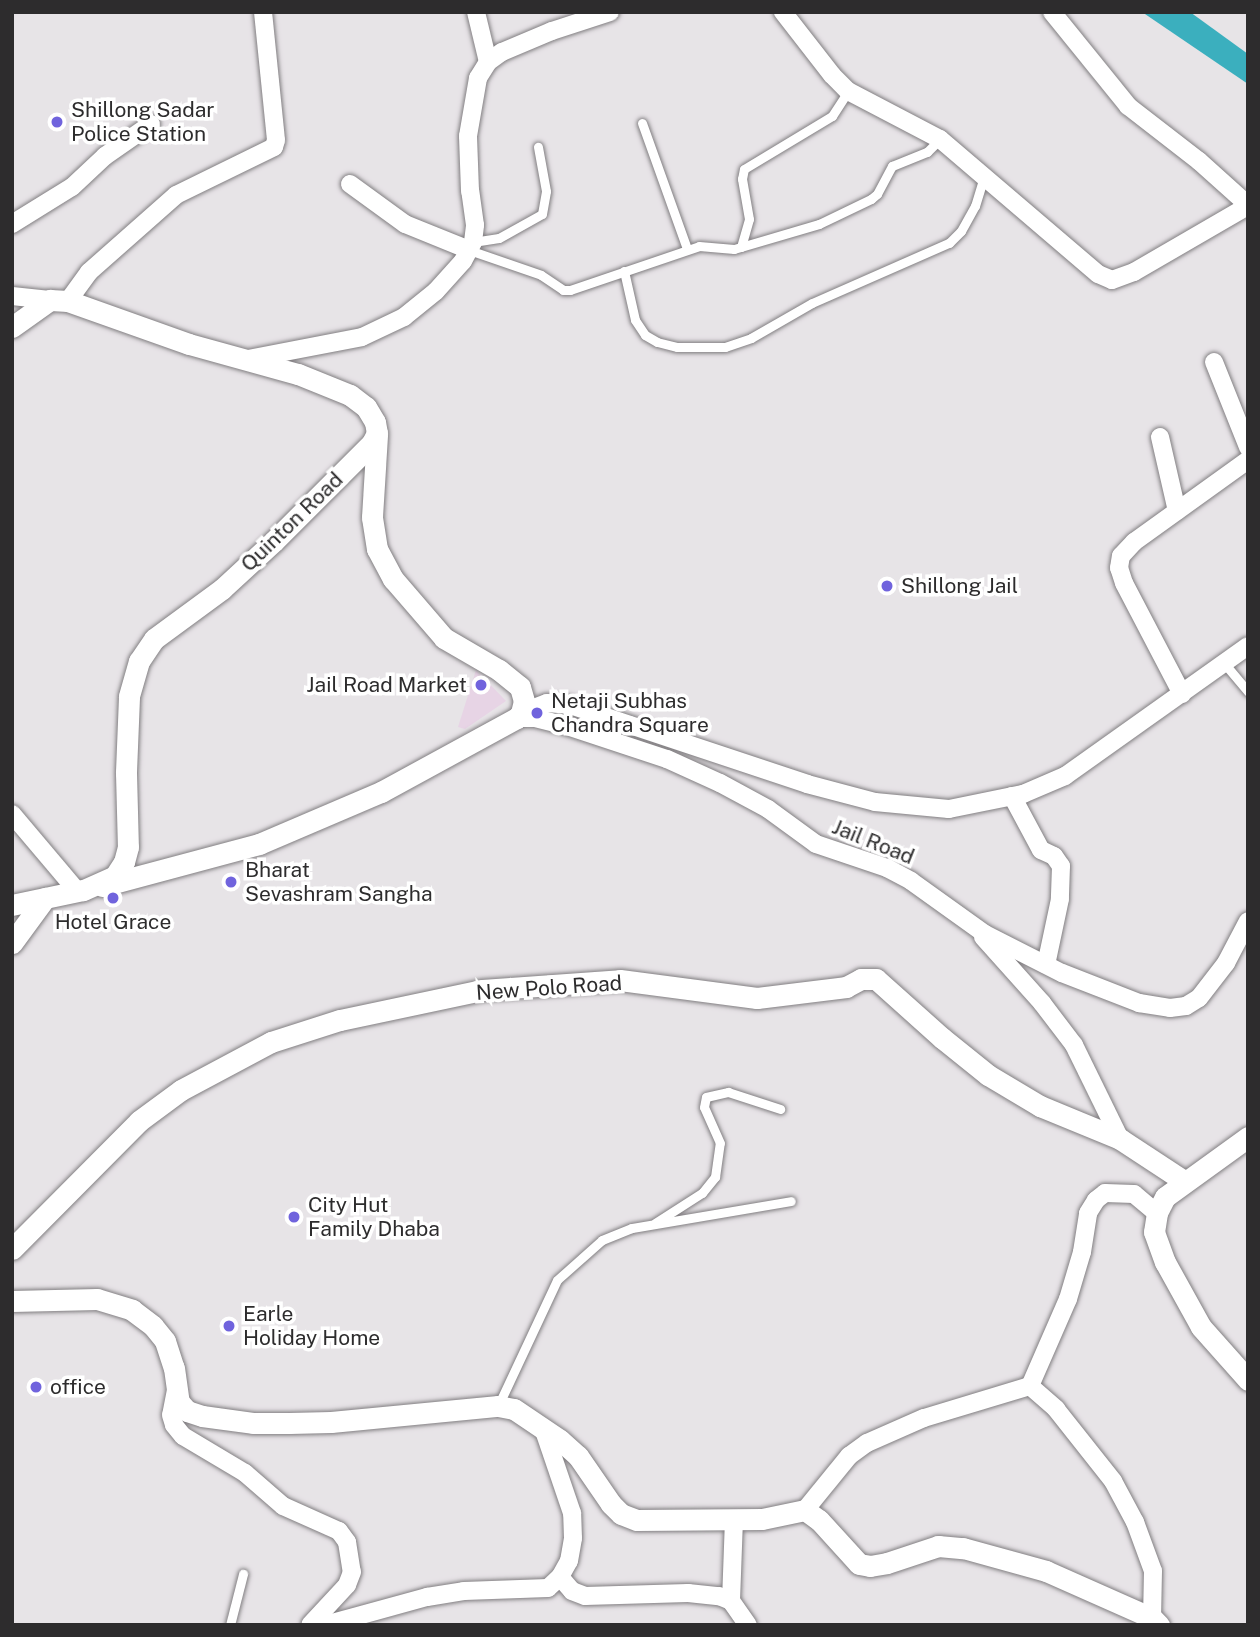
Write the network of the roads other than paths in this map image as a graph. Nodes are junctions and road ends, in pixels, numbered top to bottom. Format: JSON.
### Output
{"nodes":[{"id":1,"x":262,"y":12,"type":"edge"},
{"id":2,"x":476,"y":12,"type":"edge"},
{"id":3,"x":610,"y":12,"type":"edge"},
{"id":4,"x":783,"y":12,"type":"edge"},
{"id":5,"x":1052,"y":12,"type":"edge"},
{"id":6,"x":488,"y":62,"type":"junction"},
{"id":7,"x":848,"y":91,"type":"junction"},
{"id":8,"x":642,"y":123,"type":"dead end"},
{"id":9,"x":151,"y":124,"type":"dead end"},
{"id":10,"x":940,"y":139,"type":"junction"},
{"id":11,"x":538,"y":146,"type":"dead end"},
{"id":12,"x":984,"y":177,"type":"junction"},
{"id":13,"x":351,"y":184,"type":"dead end"},
{"id":14,"x":1248,"y":206,"type":"edge"},
{"id":15,"x":12,"y":224,"type":"edge"},
{"id":16,"x":471,"y":246,"type":"junction"},
{"id":17,"x":741,"y":247,"type":"junction"},
{"id":18,"x":687,"y":249,"type":"junction"},
{"id":19,"x":624,"y":271,"type":"junction"},
{"id":20,"x":12,"y":296,"type":"edge"},
{"id":21,"x":59,"y":300,"type":"junction"},
{"id":22,"x":12,"y":327,"type":"edge"},
{"id":23,"x":244,"y":360,"type":"junction"},
{"id":24,"x":1214,"y":362,"type":"dead end"},
{"id":25,"x":377,"y":433,"type":"junction"},
{"id":26,"x":1160,"y":437,"type":"dead end"},
{"id":27,"x":1248,"y":447,"type":"edge"},
{"id":28,"x":1248,"y":460,"type":"edge"},
{"id":29,"x":1177,"y":511,"type":"junction"},
{"id":30,"x":1248,"y":646,"type":"edge"},
{"id":31,"x":1224,"y":663,"type":"junction"},
{"id":32,"x":1248,"y":692,"type":"edge"},
{"id":33,"x":1182,"y":694,"type":"junction"},
{"id":34,"x":519,"y":715,"type":"junction"},
{"id":35,"x":1012,"y":796,"type":"junction"},
{"id":36,"x":12,"y":814,"type":"edge"},
{"id":37,"x":80,"y":891,"type":"junction"},
{"id":38,"x":45,"y":898,"type":"junction"},
{"id":39,"x":12,"y":905,"type":"edge"},
{"id":40,"x":1248,"y":921,"type":"edge"},
{"id":41,"x":974,"y":927,"type":"junction"},
{"id":42,"x":12,"y":943,"type":"edge"},
{"id":43,"x":1046,"y":965,"type":"junction"},
{"id":44,"x":780,"y":1108,"type":"dead end"},
{"id":45,"x":1248,"y":1137,"type":"edge"},
{"id":46,"x":1120,"y":1139,"type":"junction"},
{"id":47,"x":1184,"y":1181,"type":"junction"},
{"id":48,"x":791,"y":1201,"type":"dead end"},
{"id":49,"x":1157,"y":1213,"type":"junction"},
{"id":50,"x":650,"y":1225,"type":"junction"},
{"id":51,"x":12,"y":1249,"type":"edge"},
{"id":52,"x":12,"y":1301,"type":"edge"},
{"id":53,"x":1248,"y":1380,"type":"edge"},
{"id":54,"x":1030,"y":1386,"type":"junction"},
{"id":55,"x":176,"y":1390,"type":"junction"},
{"id":56,"x":498,"y":1406,"type":"junction"},
{"id":57,"x":543,"y":1428,"type":"junction"},
{"id":58,"x":805,"y":1510,"type":"junction"},
{"id":59,"x":734,"y":1521,"type":"junction"},
{"id":60,"x":243,"y":1574,"type":"dead end"},
{"id":61,"x":560,"y":1577,"type":"junction"},
{"id":62,"x":731,"y":1601,"type":"junction"},
{"id":63,"x":1156,"y":1622,"type":"edge"},
{"id":64,"x":230,"y":1625,"type":"edge"},
{"id":65,"x":310,"y":1625,"type":"edge"},
{"id":66,"x":325,"y":1625,"type":"edge"},
{"id":67,"x":748,"y":1625,"type":"edge"}],
"edges":[{"from":1,"to":21,"type":"street"},
{"from":2,"to":6,"type":"street"},
{"from":3,"to":6,"type":"street"},
{"from":4,"to":7,"type":"street"},
{"from":5,"to":14,"type":"street"},
{"from":6,"to":16,"type":"street"},
{"from":7,"to":10,"type":"street"},
{"from":7,"to":17,"type":"lane"},
{"from":8,"to":18,"type":"lane"},
{"from":9,"to":15,"type":"street"},
{"from":10,"to":12,"type":"street"},
{"from":10,"to":17,"type":"lane"},
{"from":11,"to":16,"type":"lane"},
{"from":12,"to":14,"type":"street"},
{"from":12,"to":19,"type":"lane"},
{"from":13,"to":16,"type":"street"},
{"from":16,"to":19,"type":"lane"},
{"from":16,"to":23,"type":"street"},
{"from":17,"to":18,"type":"lane"},
{"from":18,"to":19,"type":"lane"},
{"from":20,"to":21,"type":"street"},
{"from":21,"to":22,"type":"street"},
{"from":21,"to":23,"type":"street"},
{"from":23,"to":25,"type":"street"},
{"from":24,"to":27,"type":"street"},
{"from":25,"to":34,"type":"street"},
{"from":25,"to":37,"type":"street","name":"Quinton Road"},
{"from":26,"to":29,"type":"street"},
{"from":28,"to":29,"type":"street"},
{"from":29,"to":33,"type":"street"},
{"from":30,"to":31,"type":"street"},
{"from":31,"to":32,"type":"lane"},
{"from":31,"to":33,"type":"street"},
{"from":33,"to":35,"type":"street"},
{"from":34,"to":35,"type":"street"},
{"from":34,"to":37,"type":"street"},
{"from":34,"to":41,"type":"street","name":"Jail Road"},
{"from":35,"to":43,"type":"street"},
{"from":36,"to":37,"type":"street"},
{"from":37,"to":38,"type":"street","name":"Quinton Road"},
{"from":38,"to":39,"type":"street","name":"Quinton Road"},
{"from":38,"to":42,"type":"street"},
{"from":40,"to":43,"type":"street","name":"Jail Road"},
{"from":41,"to":43,"type":"street","name":"Jail Road"},
{"from":41,"to":46,"type":"street"},
{"from":44,"to":50,"type":"lane"},
{"from":45,"to":47,"type":"street"},
{"from":46,"to":47,"type":"street","name":"New Polo Road"},
{"from":46,"to":51,"type":"street","name":"New Polo Road"},
{"from":47,"to":49,"type":"street"},
{"from":48,"to":50,"type":"lane"},
{"from":49,"to":53,"type":"street"},
{"from":49,"to":54,"type":"street"},
{"from":50,"to":56,"type":"lane"},
{"from":52,"to":55,"type":"street"},
{"from":54,"to":58,"type":"street"},
{"from":54,"to":63,"type":"street"},
{"from":55,"to":56,"type":"street"},
{"from":55,"to":65,"type":"street"},
{"from":56,"to":57,"type":"street"},
{"from":57,"to":59,"type":"street"},
{"from":57,"to":61,"type":"street"},
{"from":58,"to":59,"type":"street"},
{"from":58,"to":63,"type":"street"},
{"from":59,"to":62,"type":"street"},
{"from":60,"to":64,"type":"lane"},
{"from":61,"to":62,"type":"street"},
{"from":61,"to":66,"type":"street"},
{"from":62,"to":67,"type":"street"}]}
